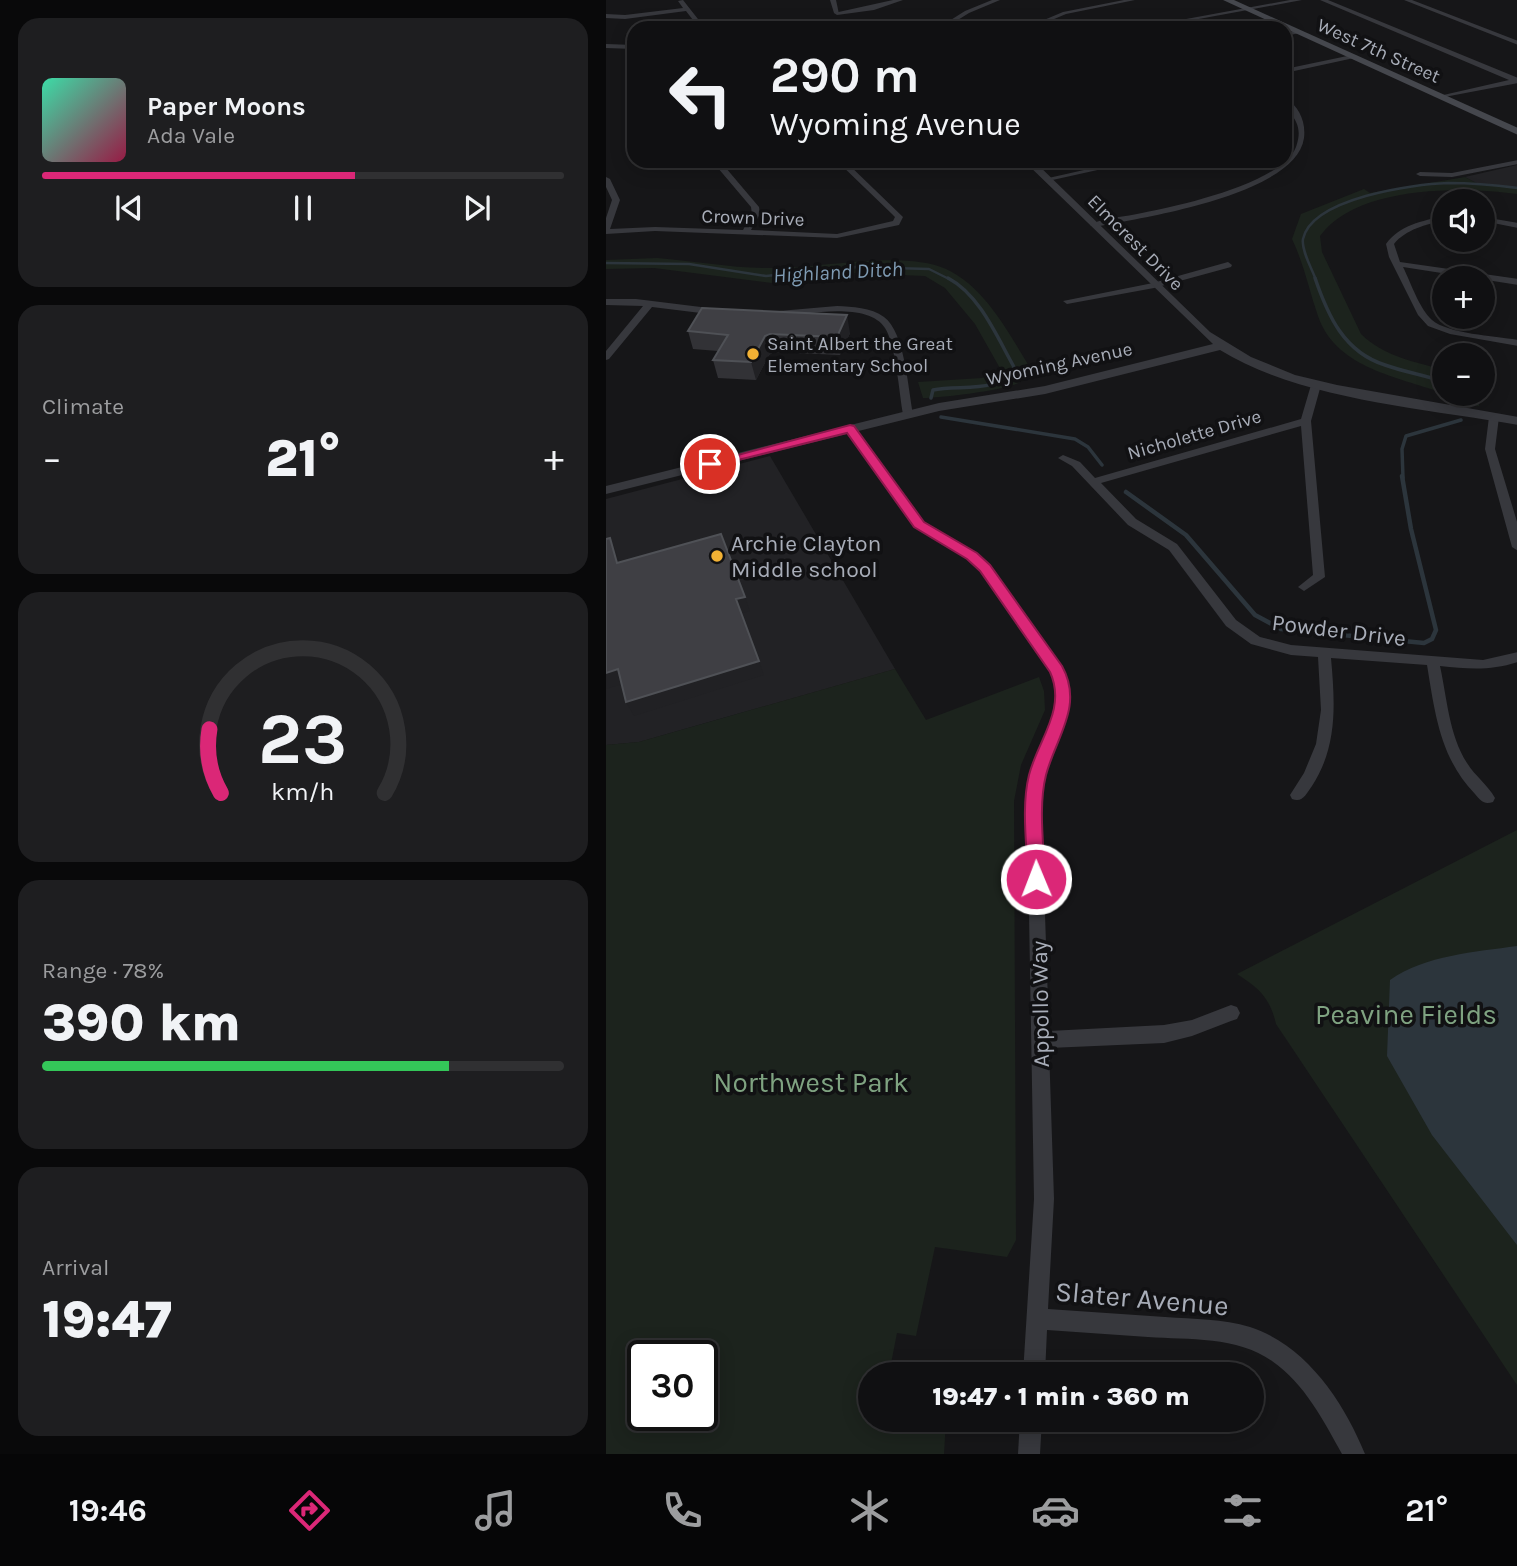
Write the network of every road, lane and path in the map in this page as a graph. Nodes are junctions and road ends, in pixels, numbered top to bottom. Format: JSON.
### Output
{"nodes":[{"id":1,"x":680,"y":0,"type":"edge"},
{"id":2,"x":833,"y":0,"type":"edge"},
{"id":3,"x":901,"y":0,"type":"edge"},
{"id":4,"x":997,"y":0,"type":"edge"},
{"id":5,"x":1132,"y":0,"type":"edge"},
{"id":6,"x":1227,"y":0,"type":"edge"},
{"id":7,"x":1299,"y":0,"type":"edge"},
{"id":8,"x":1323,"y":0,"type":"edge"},
{"id":9,"x":1407,"y":0,"type":"edge"},
{"id":10,"x":687,"y":9,"type":"junction"},
{"id":11,"x":1248,"y":9,"type":"junction"},
{"id":12,"x":837,"y":13,"type":"junction"},
{"id":13,"x":606,"y":16,"type":"edge"},
{"id":14,"x":696,"y":21,"type":"edge"},
{"id":15,"x":843,"y":21,"type":"edge"},
{"id":16,"x":952,"y":21,"type":"edge"},
{"id":17,"x":1045,"y":21,"type":"edge"},
{"id":18,"x":1180,"y":21,"type":"edge"},
{"id":19,"x":1274,"y":21,"type":"edge"},
{"id":20,"x":1292,"y":29,"type":"edge"},
{"id":21,"x":1298,"y":32,"type":"junction"},
{"id":22,"x":1292,"y":33,"type":"edge"},
{"id":23,"x":1518,"y":43,"type":"edge"},
{"id":24,"x":606,"y":46,"type":"edge"},
{"id":25,"x":627,"y":47,"type":"edge"},
{"id":26,"x":1352,"y":57,"type":"junction"},
{"id":27,"x":1292,"y":70,"type":"edge"},
{"id":28,"x":1517,"y":80,"type":"edge"},
{"id":29,"x":1441,"y":97,"type":"junction"},
{"id":30,"x":1292,"y":110,"type":"edge"},
{"id":31,"x":1518,"y":132,"type":"edge"},
{"id":32,"x":1292,"y":156,"type":"edge"},
{"id":33,"x":1518,"y":162,"type":"edge"},
{"id":34,"x":722,"y":168,"type":"edge"},
{"id":35,"x":848,"y":168,"type":"edge"},
{"id":36,"x":1036,"y":168,"type":"edge"},
{"id":37,"x":1101,"y":168,"type":"edge"},
{"id":38,"x":1280,"y":168,"type":"edge"},
{"id":39,"x":1420,"y":174,"type":"dead end"},
{"id":40,"x":606,"y":179,"type":"edge"},
{"id":41,"x":1048,"y":179,"type":"junction"},
{"id":42,"x":1495,"y":221,"type":"edge"},
{"id":43,"x":1432,"y":222,"type":"edge"},
{"id":44,"x":1094,"y":225,"type":"junction"},
{"id":45,"x":1518,"y":226,"type":"edge"},
{"id":46,"x":606,"y":231,"type":"edge"},
{"id":47,"x":745,"y":233,"type":"junction"},
{"id":48,"x":1228,"y":264,"type":"dead end"},
{"id":49,"x":1397,"y":264,"type":"junction"},
{"id":50,"x":1518,"y":282,"type":"edge"},
{"id":51,"x":1154,"y":285,"type":"junction"},
{"id":52,"x":1067,"y":301,"type":"dead end"},
{"id":53,"x":606,"y":302,"type":"edge"},
{"id":54,"x":649,"y":304,"type":"junction"},
{"id":55,"x":723,"y":313,"type":"edge"},
{"id":56,"x":766,"y":316,"type":"edge"},
{"id":57,"x":1518,"y":343,"type":"edge"},
{"id":58,"x":1220,"y":346,"type":"junction"},
{"id":59,"x":606,"y":357,"type":"edge"},
{"id":60,"x":1316,"y":385,"type":"junction"},
{"id":61,"x":908,"y":414,"type":"junction"},
{"id":62,"x":1494,"y":417,"type":"junction"},
{"id":63,"x":1306,"y":421,"type":"junction"},
{"id":64,"x":1518,"y":421,"type":"edge"},
{"id":65,"x":850,"y":429,"type":"junction"},
{"id":66,"x":1063,"y":458,"type":"dead end"},
{"id":67,"x":1092,"y":482,"type":"junction"},
{"id":68,"x":606,"y":489,"type":"edge"},
{"id":69,"x":1514,"y":519,"type":"edge"},
{"id":70,"x":1518,"y":547,"type":"edge"},
{"id":71,"x":1304,"y":587,"type":"dead end"},
{"id":72,"x":1324,"y":653,"type":"junction"},
{"id":73,"x":1518,"y":657,"type":"edge"},
{"id":74,"x":1433,"y":662,"type":"junction"},
{"id":75,"x":1297,"y":795,"type":"dead end"},
{"id":76,"x":1488,"y":798,"type":"dead end"},
{"id":77,"x":1231,"y":1013,"type":"dead end"},
{"id":78,"x":1041,"y":1040,"type":"junction"},
{"id":79,"x":1037,"y":1319,"type":"junction"},
{"id":80,"x":1035,"y":1362,"type":"edge"},
{"id":81,"x":1030,"y":1432,"type":"edge"},
{"id":82,"x":1029,"y":1454,"type":"edge"},
{"id":83,"x":1354,"y":1454,"type":"edge"}],
"edges":[{"from":1,"to":10,"type":"street"},
{"from":2,"to":12,"type":"street"},
{"from":3,"to":12,"type":"street"},
{"from":4,"to":16,"type":"street"},
{"from":5,"to":17,"type":"street"},
{"from":6,"to":11,"type":"main road","name":"West 7th Street"},
{"from":7,"to":11,"type":"street"},
{"from":8,"to":28,"type":"street"},
{"from":9,"to":23,"type":"street"},
{"from":10,"to":13,"type":"street"},
{"from":10,"to":14,"type":"street"},
{"from":11,"to":18,"type":"street"},
{"from":11,"to":19,"type":"main road","name":"West 7th Street"},
{"from":12,"to":15,"type":"street"},
{"from":20,"to":21,"type":"main road","name":"West 7th Street"},
{"from":21,"to":22,"type":"street"},
{"from":21,"to":26,"type":"main road","name":"West 7th Street"},
{"from":24,"to":25,"type":"street"},
{"from":26,"to":27,"type":"street"},
{"from":26,"to":29,"type":"main road","name":"West 7th Street"},
{"from":28,"to":29,"type":"street"},
{"from":29,"to":31,"type":"main road","name":"West 7th Street"},
{"from":30,"to":32,"type":"street"},
{"from":33,"to":39,"type":"street"},
{"from":34,"to":47,"type":"street"},
{"from":35,"to":47,"type":"street","name":"Crown Drive"},
{"from":36,"to":41,"type":"street","name":"Elmcrest Drive"},
{"from":37,"to":41,"type":"street"},
{"from":38,"to":44,"type":"street"},
{"from":40,"to":46,"type":"street"},
{"from":41,"to":44,"type":"street","name":"Elmcrest Drive"},
{"from":42,"to":45,"type":"street"},
{"from":43,"to":49,"type":"street"},
{"from":44,"to":51,"type":"street","name":"Elmcrest Drive"},
{"from":46,"to":47,"type":"street","name":"Crown Drive"},
{"from":48,"to":51,"type":"street"},
{"from":49,"to":50,"type":"street"},
{"from":49,"to":57,"type":"street"},
{"from":51,"to":52,"type":"street"},
{"from":51,"to":58,"type":"street","name":"Elmcrest Drive"},
{"from":53,"to":54,"type":"street"},
{"from":54,"to":55,"type":"street"},
{"from":54,"to":59,"type":"street"},
{"from":56,"to":61,"type":"street"},
{"from":58,"to":60,"type":"street"},
{"from":58,"to":61,"type":"street","name":"Wyoming Avenue"},
{"from":60,"to":62,"type":"street"},
{"from":60,"to":63,"type":"street"},
{"from":61,"to":65,"type":"street","name":"Wyoming Avenue"},
{"from":62,"to":64,"type":"street"},
{"from":62,"to":69,"type":"street"},
{"from":63,"to":67,"type":"street","name":"Nicholette Drive"},
{"from":63,"to":71,"type":"street"},
{"from":65,"to":68,"type":"street","name":"Wyoming Avenue"},
{"from":65,"to":78,"type":"street","name":"Appollo Way"},
{"from":66,"to":67,"type":"street","name":"Powder Drive"},
{"from":67,"to":72,"type":"street","name":"Powder Drive"},
{"from":69,"to":70,"type":"street"},
{"from":72,"to":74,"type":"street","name":"Powder Drive"},
{"from":72,"to":75,"type":"street"},
{"from":73,"to":74,"type":"street","name":"Powder Drive"},
{"from":74,"to":76,"type":"street"},
{"from":77,"to":78,"type":"street"},
{"from":78,"to":79,"type":"street","name":"Appollo Way"},
{"from":79,"to":80,"type":"street","name":"Appollo Way"},
{"from":79,"to":83,"type":"street","name":"Slater Avenue"},
{"from":81,"to":82,"type":"street"}]}
